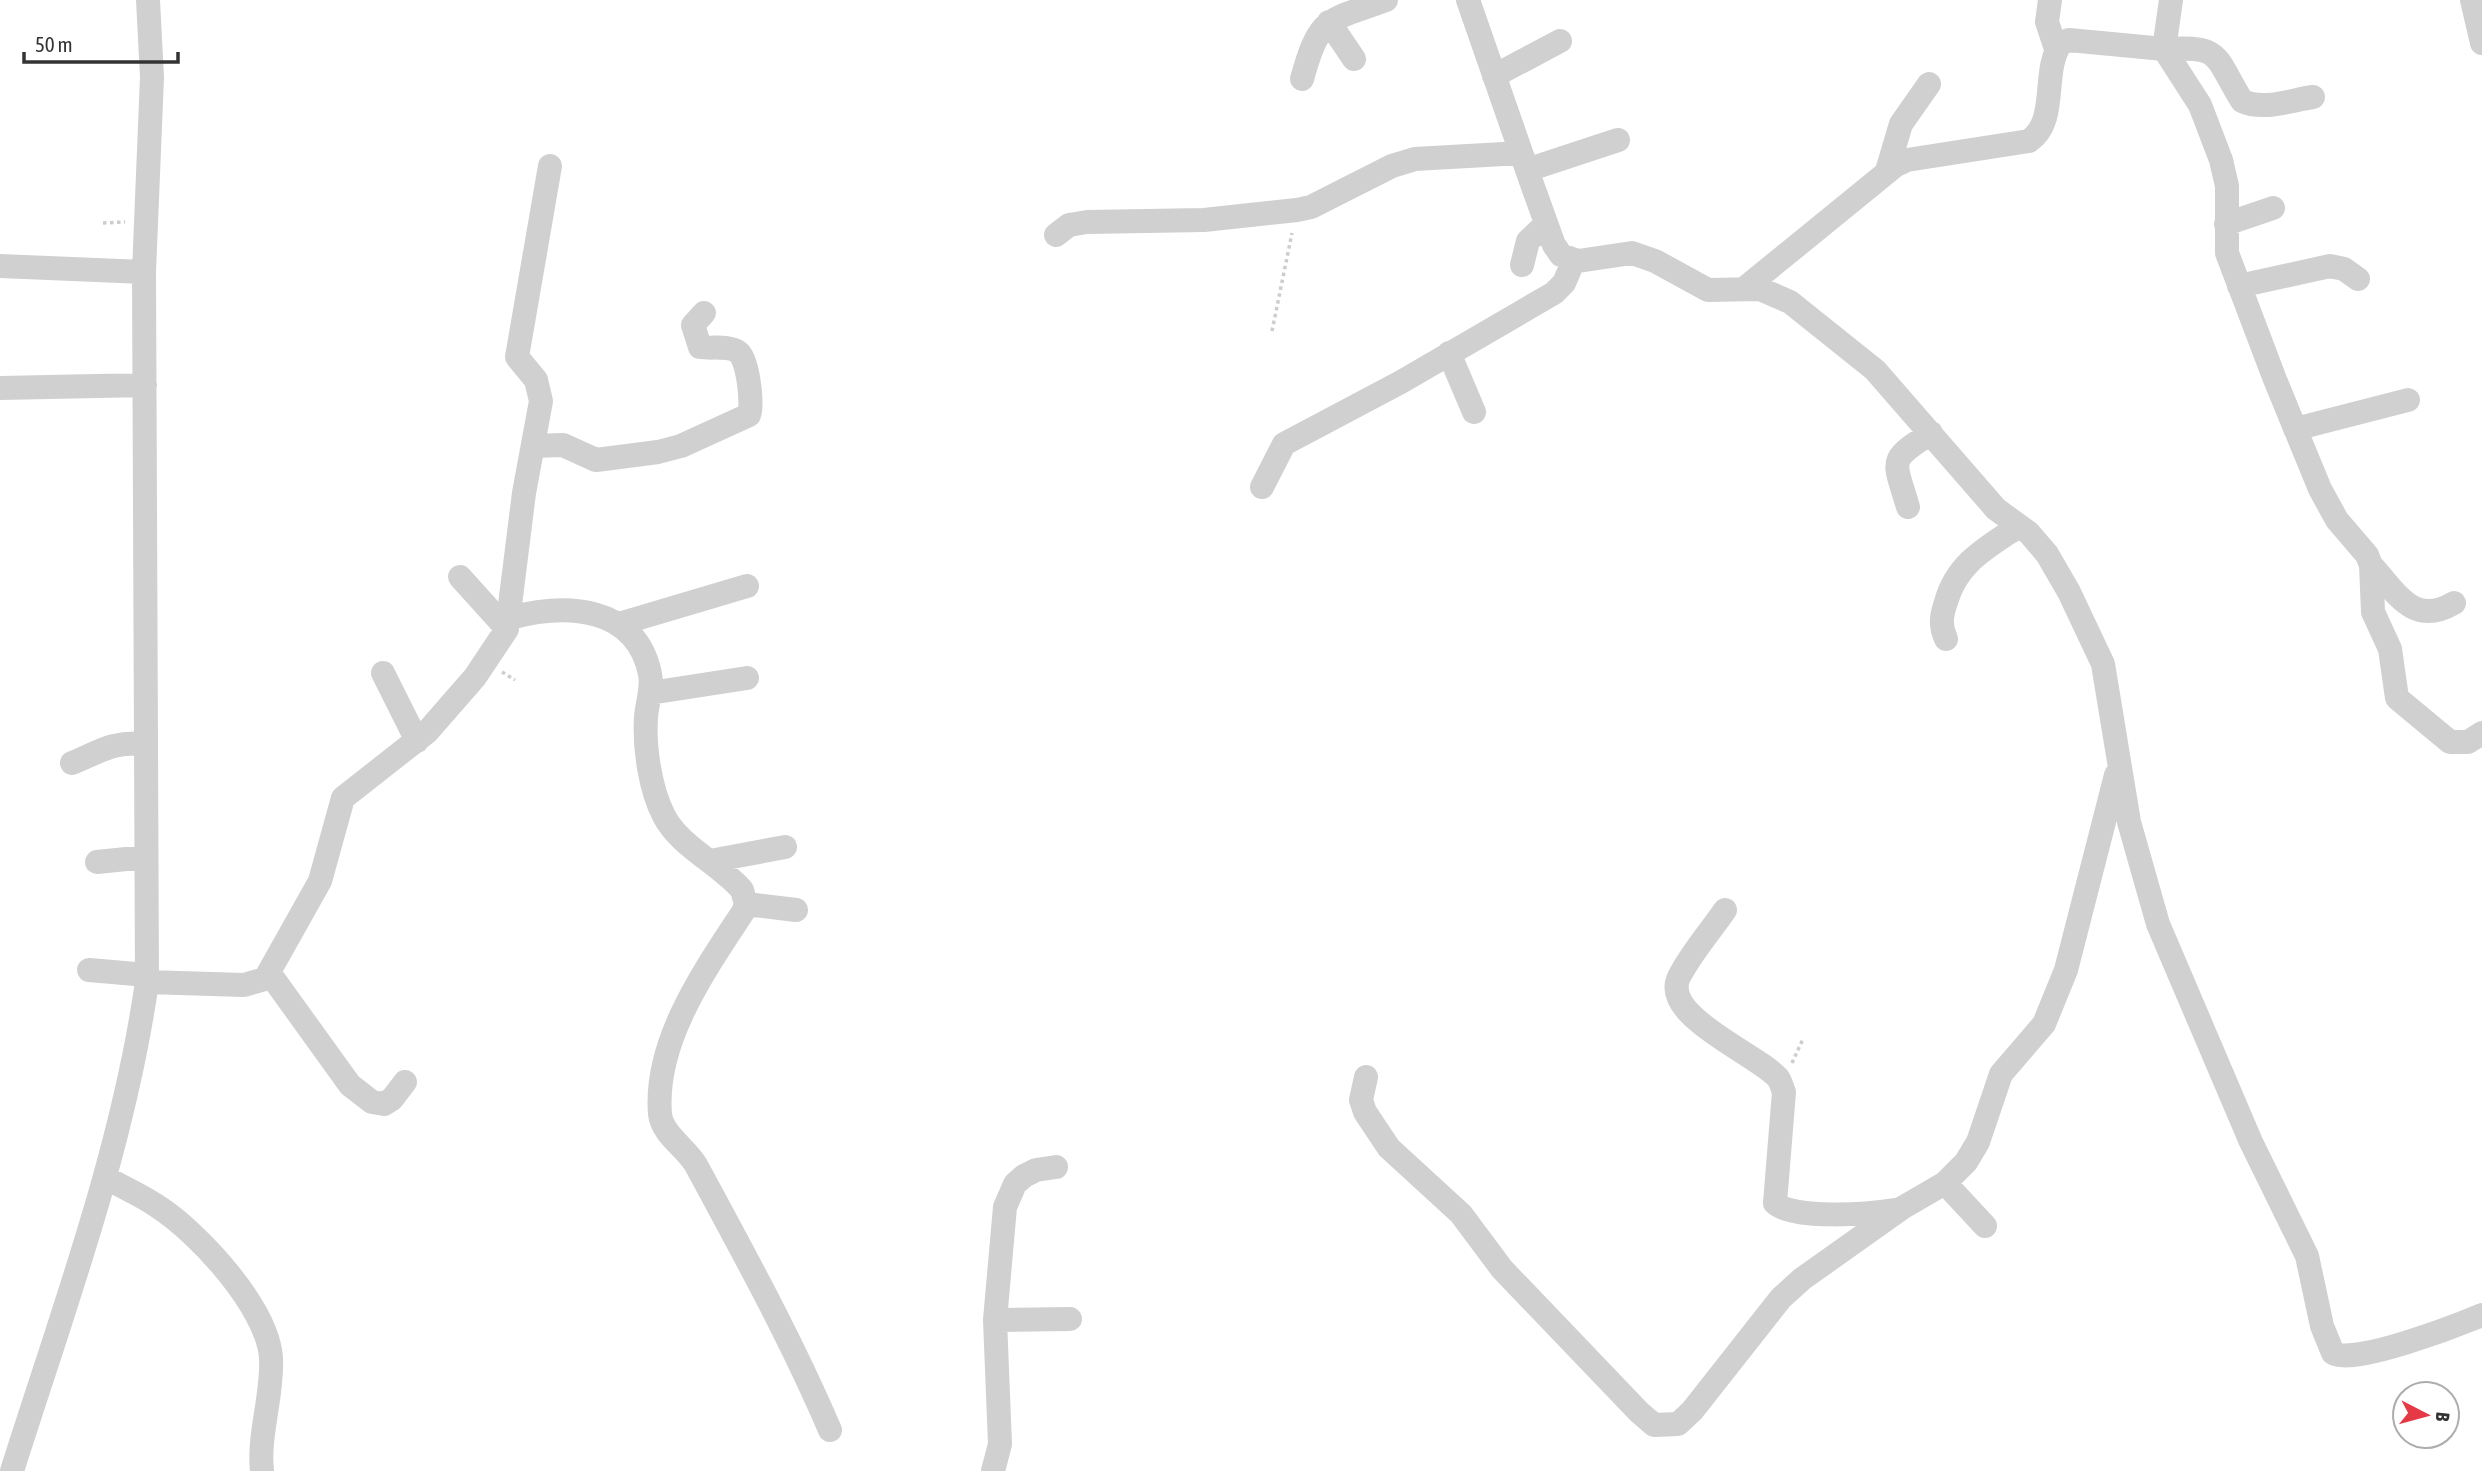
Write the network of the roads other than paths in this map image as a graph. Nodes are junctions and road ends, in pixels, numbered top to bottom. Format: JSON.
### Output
{"nodes":[{"id":1,"x":148,"y":0,"type":"edge"},
{"id":2,"x":1386,"y":0,"type":"edge"},
{"id":3,"x":1468,"y":0,"type":"edge"},
{"id":4,"x":2050,"y":0,"type":"edge"},
{"id":5,"x":2171,"y":0,"type":"edge"},
{"id":6,"x":1329,"y":22,"type":"junction"},
{"id":7,"x":1560,"y":41,"type":"dead end"},
{"id":8,"x":2056,"y":49,"type":"junction"},
{"id":9,"x":2164,"y":49,"type":"junction"},
{"id":10,"x":1354,"y":59,"type":"dead end"},
{"id":11,"x":1494,"y":76,"type":"junction"},
{"id":12,"x":1302,"y":79,"type":"dead end"},
{"id":13,"x":1929,"y":84,"type":"dead end"},
{"id":14,"x":2313,"y":97,"type":"dead end"},
{"id":15,"x":1618,"y":140,"type":"dead end"},
{"id":16,"x":1524,"y":162,"type":"junction"},
{"id":17,"x":550,"y":166,"type":"dead end"},
{"id":18,"x":1887,"y":171,"type":"junction"},
{"id":19,"x":2273,"y":208,"type":"dead end"},
{"id":20,"x":1546,"y":224,"type":"junction"},
{"id":21,"x":2226,"y":224,"type":"junction"},
{"id":22,"x":1056,"y":235,"type":"dead end"},
{"id":23,"x":1574,"y":260,"type":"junction"},
{"id":24,"x":0,"y":265,"type":"edge"},
{"id":25,"x":1522,"y":265,"type":"dead end"},
{"id":26,"x":144,"y":272,"type":"junction"},
{"id":27,"x":2358,"y":279,"type":"dead end"},
{"id":28,"x":2239,"y":286,"type":"junction"},
{"id":29,"x":1745,"y":288,"type":"junction"},
{"id":30,"x":704,"y":313,"type":"dead end"},
{"id":31,"x":1448,"y":353,"type":"junction"},
{"id":32,"x":145,"y":385,"type":"junction"},
{"id":33,"x":0,"y":388,"type":"edge"},
{"id":34,"x":2408,"y":400,"type":"dead end"},
{"id":35,"x":1474,"y":412,"type":"dead end"},
{"id":36,"x":2295,"y":429,"type":"junction"},
{"id":37,"x":1931,"y":433,"type":"junction"},
{"id":38,"x":533,"y":446,"type":"junction"},
{"id":39,"x":1262,"y":487,"type":"dead end"},
{"id":40,"x":1908,"y":507,"type":"dead end"},
{"id":41,"x":2019,"y":526,"type":"junction"},
{"id":42,"x":2371,"y":565,"type":"junction"},
{"id":43,"x":460,"y":577,"type":"dead end"},
{"id":44,"x":747,"y":586,"type":"dead end"},
{"id":45,"x":2454,"y":603,"type":"dead end"},
{"id":46,"x":509,"y":624,"type":"junction"},
{"id":47,"x":619,"y":624,"type":"junction"},
{"id":48,"x":1946,"y":639,"type":"dead end"},
{"id":49,"x":383,"y":673,"type":"dead end"},
{"id":50,"x":747,"y":678,"type":"dead end"},
{"id":51,"x":650,"y":693,"type":"junction"},
{"id":52,"x":2482,"y":733,"type":"edge"},
{"id":53,"x":417,"y":741,"type":"junction"},
{"id":54,"x":146,"y":744,"type":"junction"},
{"id":55,"x":72,"y":764,"type":"dead end"},
{"id":56,"x":2119,"y":764,"type":"junction"},
{"id":57,"x":785,"y":847,"type":"dead end"},
{"id":58,"x":146,"y":857,"type":"junction"},
{"id":59,"x":710,"y":861,"type":"junction"},
{"id":60,"x":97,"y":862,"type":"dead end"},
{"id":61,"x":746,"y":904,"type":"junction"},
{"id":62,"x":796,"y":910,"type":"dead end"},
{"id":63,"x":1725,"y":910,"type":"dead end"},
{"id":64,"x":89,"y":970,"type":"dead end"},
{"id":65,"x":270,"y":974,"type":"junction"},
{"id":66,"x":147,"y":979,"type":"junction"},
{"id":67,"x":1366,"y":1077,"type":"dead end"},
{"id":68,"x":405,"y":1082,"type":"dead end"},
{"id":69,"x":1056,"y":1167,"type":"dead end"},
{"id":70,"x":105,"y":1177,"type":"junction"},
{"id":71,"x":1945,"y":1183,"type":"junction"},
{"id":72,"x":1902,"y":1208,"type":"junction"},
{"id":73,"x":1985,"y":1226,"type":"dead end"},
{"id":74,"x":2482,"y":1315,"type":"edge"},
{"id":75,"x":1070,"y":1319,"type":"dead end"},
{"id":76,"x":995,"y":1320,"type":"junction"},
{"id":77,"x":830,"y":1430,"type":"dead end"},
{"id":78,"x":12,"y":1471,"type":"edge"},
{"id":79,"x":262,"y":1471,"type":"edge"},
{"id":80,"x":993,"y":1471,"type":"edge"}],
"edges":[{"from":1,"to":26,"type":"street"},
{"from":2,"to":6,"type":"street"},
{"from":3,"to":11,"type":"street"},
{"from":4,"to":8,"type":"street"},
{"from":5,"to":9,"type":"street"},
{"from":6,"to":10,"type":"street"},
{"from":6,"to":12,"type":"street"},
{"from":7,"to":11,"type":"street"},
{"from":8,"to":9,"type":"street"},
{"from":8,"to":18,"type":"street"},
{"from":9,"to":14,"type":"street"},
{"from":9,"to":21,"type":"street"},
{"from":11,"to":16,"type":"street"},
{"from":13,"to":18,"type":"street"},
{"from":15,"to":16,"type":"street"},
{"from":16,"to":20,"type":"street"},
{"from":16,"to":22,"type":"street"},
{"from":17,"to":38,"type":"street"},
{"from":18,"to":29,"type":"street"},
{"from":19,"to":21,"type":"street"},
{"from":20,"to":23,"type":"street"},
{"from":20,"to":25,"type":"street"},
{"from":21,"to":28,"type":"street"},
{"from":23,"to":29,"type":"street"},
{"from":23,"to":31,"type":"street"},
{"from":24,"to":26,"type":"street"},
{"from":26,"to":32,"type":"street"},
{"from":27,"to":28,"type":"street"},
{"from":28,"to":36,"type":"street"},
{"from":29,"to":37,"type":"street"},
{"from":30,"to":38,"type":"street"},
{"from":31,"to":35,"type":"street"},
{"from":31,"to":39,"type":"street"},
{"from":32,"to":33,"type":"street"},
{"from":32,"to":54,"type":"street"},
{"from":34,"to":36,"type":"street"},
{"from":36,"to":42,"type":"street"},
{"from":37,"to":40,"type":"street"},
{"from":37,"to":41,"type":"street"},
{"from":38,"to":46,"type":"street"},
{"from":41,"to":48,"type":"street"},
{"from":41,"to":56,"type":"street"},
{"from":42,"to":45,"type":"street"},
{"from":42,"to":52,"type":"street"},
{"from":43,"to":46,"type":"street"},
{"from":44,"to":47,"type":"street"},
{"from":46,"to":47,"type":"street"},
{"from":46,"to":53,"type":"street"},
{"from":47,"to":51,"type":"street"},
{"from":49,"to":53,"type":"street"},
{"from":50,"to":51,"type":"street"},
{"from":51,"to":59,"type":"street"},
{"from":53,"to":65,"type":"street"},
{"from":54,"to":55,"type":"street"},
{"from":54,"to":58,"type":"street"},
{"from":56,"to":71,"type":"street"},
{"from":56,"to":74,"type":"street"},
{"from":57,"to":59,"type":"street"},
{"from":58,"to":60,"type":"street"},
{"from":58,"to":66,"type":"street"},
{"from":59,"to":61,"type":"street"},
{"from":61,"to":62,"type":"street"},
{"from":61,"to":77,"type":"street"},
{"from":63,"to":72,"type":"street"},
{"from":64,"to":66,"type":"street"},
{"from":65,"to":66,"type":"street"},
{"from":65,"to":68,"type":"street"},
{"from":66,"to":70,"type":"street"},
{"from":67,"to":72,"type":"street"},
{"from":69,"to":76,"type":"street"},
{"from":70,"to":78,"type":"street"},
{"from":70,"to":79,"type":"street"},
{"from":71,"to":72,"type":"street"},
{"from":71,"to":73,"type":"street"},
{"from":75,"to":76,"type":"street"},
{"from":76,"to":80,"type":"street"}]}
